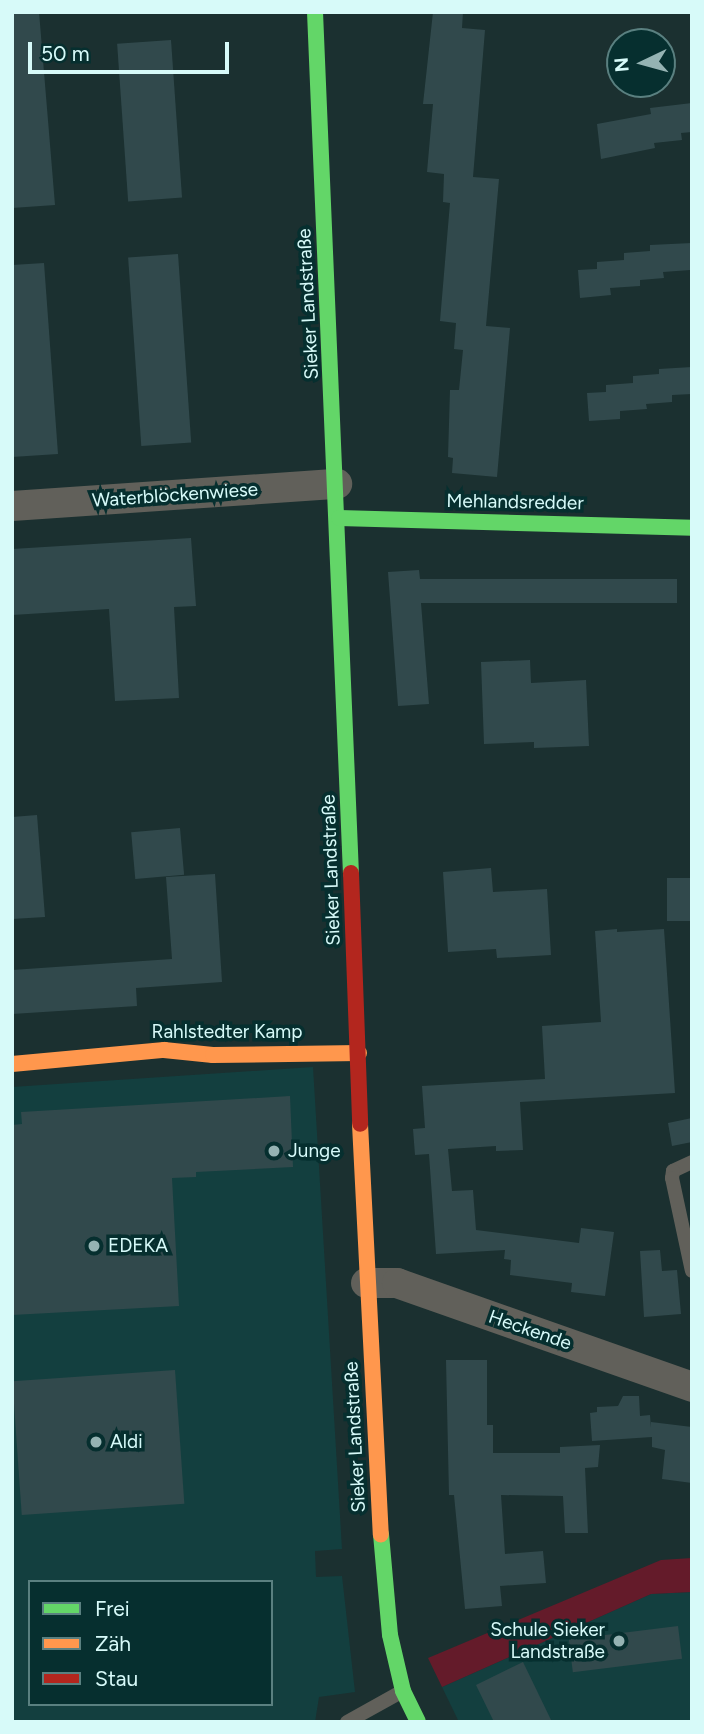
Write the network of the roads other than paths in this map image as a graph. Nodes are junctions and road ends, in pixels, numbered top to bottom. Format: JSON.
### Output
{"nodes":[{"id":1,"x":315,"y":12,"type":"edge"},
{"id":2,"x":337,"y":484,"type":"junction"},
{"id":3,"x":12,"y":506,"type":"edge"},
{"id":4,"x":339,"y":517,"type":"junction"},
{"id":5,"x":692,"y":528,"type":"edge"},
{"id":6,"x":359,"y":1053,"type":"junction"},
{"id":7,"x":12,"y":1064,"type":"edge"},
{"id":8,"x":692,"y":1162,"type":"edge"},
{"id":9,"x":692,"y":1271,"type":"edge"},
{"id":10,"x":366,"y":1283,"type":"junction"},
{"id":11,"x":692,"y":1387,"type":"edge"},
{"id":12,"x":403,"y":1691,"type":"junction"},
{"id":13,"x":348,"y":1722,"type":"edge"},
{"id":14,"x":418,"y":1722,"type":"edge"}],
"edges":[{"from":1,"to":2,"type":"main road","name":"Sieker Landstraße"},
{"from":2,"to":3,"type":"street","name":"Waterblöckenwiese"},
{"from":2,"to":4,"type":"main road","name":"Sieker Landstraße"},
{"from":4,"to":5,"type":"main road","name":"Mehlandsredder"},
{"from":4,"to":6,"type":"main road","name":"Sieker Landstraße"},
{"from":6,"to":7,"type":"main road","name":"Rahlstedter Kamp"},
{"from":6,"to":10,"type":"main road","name":"Sieker Landstraße"},
{"from":8,"to":9,"type":"lane"},
{"from":10,"to":11,"type":"street","name":"Heckende"},
{"from":10,"to":12,"type":"main road","name":"Sieker Landstraße"},
{"from":12,"to":13,"type":"lane"},
{"from":12,"to":14,"type":"main road","name":"Sieker Landstraße"}]}
